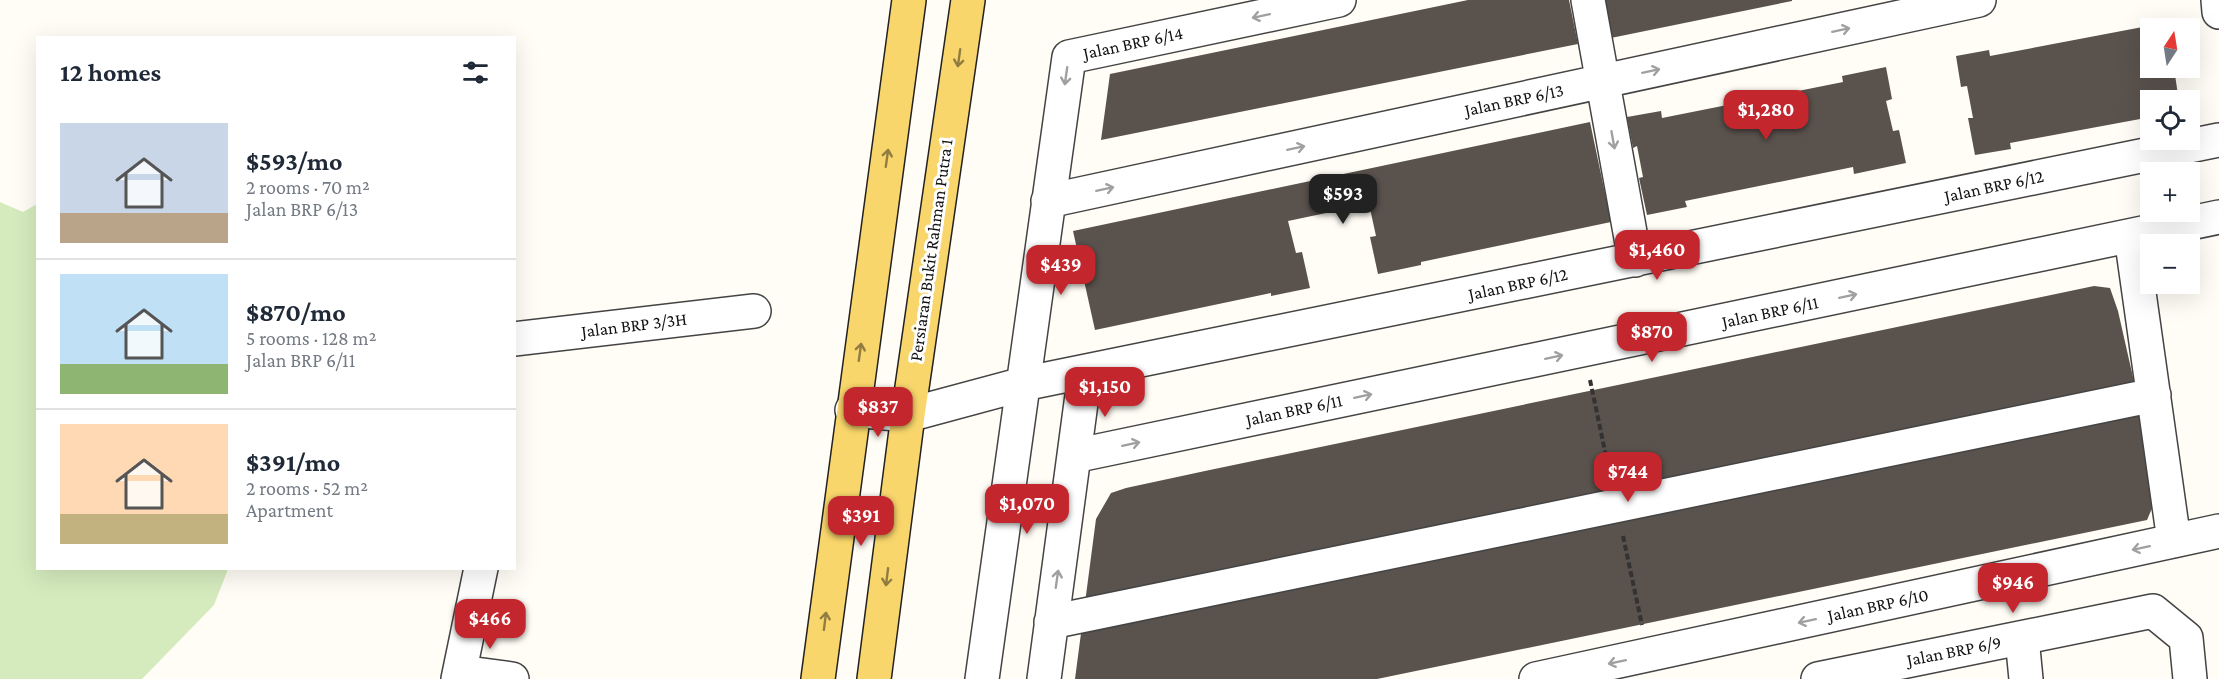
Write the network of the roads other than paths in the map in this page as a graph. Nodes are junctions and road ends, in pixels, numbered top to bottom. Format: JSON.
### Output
{"nodes":[{"id":1,"x":909,"y":0,"type":"edge"},
{"id":2,"x":968,"y":0,"type":"edge"},
{"id":3,"x":1339,"y":0,"type":"edge"},
{"id":4,"x":1588,"y":0,"type":"edge"},
{"id":5,"x":1979,"y":0,"type":"edge"},
{"id":6,"x":2218,"y":0,"type":"edge"},
{"id":7,"x":2219,"y":12,"type":"edge"},
{"id":8,"x":1602,"y":81,"type":"junction"},
{"id":9,"x":2219,"y":140,"type":"edge"},
{"id":10,"x":1048,"y":201,"type":"junction"},
{"id":11,"x":2219,"y":217,"type":"edge"},
{"id":12,"x":2131,"y":236,"type":"junction"},
{"id":13,"x":1635,"y":260,"type":"junction"},
{"id":14,"x":754,"y":310,"type":"dead end"},
{"id":15,"x":516,"y":339,"type":"edge"},
{"id":16,"x":1085,"y":373,"type":"junction"},
{"id":17,"x":1023,"y":384,"type":"junction"},
{"id":18,"x":2154,"y":395,"type":"junction"},
{"id":19,"x":852,"y":410,"type":"junction"},
{"id":20,"x":908,"y":415,"type":"junction"},
{"id":21,"x":1074,"y":456,"type":"junction"},
{"id":22,"x":2219,"y":531,"type":"edge"},
{"id":23,"x":2174,"y":541,"type":"junction"},
{"id":24,"x":481,"y":570,"type":"edge"},
{"id":25,"x":1051,"y":622,"type":"junction"},
{"id":26,"x":2022,"y":638,"type":"junction"},
{"id":27,"x":1884,"y":672,"type":"edge"},
{"id":28,"x":459,"y":675,"type":"edge"},
{"id":29,"x":512,"y":679,"type":"edge"},
{"id":30,"x":818,"y":679,"type":"edge"},
{"id":31,"x":874,"y":679,"type":"edge"},
{"id":32,"x":981,"y":679,"type":"edge"},
{"id":33,"x":1044,"y":679,"type":"edge"},
{"id":34,"x":1536,"y":679,"type":"edge"},
{"id":35,"x":1822,"y":679,"type":"edge"},
{"id":36,"x":2026,"y":679,"type":"edge"},
{"id":37,"x":2190,"y":679,"type":"edge"}],
"edges":[{"from":19,"to":1,"type":"main road","one_way":true},
{"from":2,"to":20,"type":"main road","name":"Persiaran Bukit Rahman Putra 1","one_way":true},
{"from":3,"to":10,"type":"street","name":"Jalan BRP 6/14","one_way":true},
{"from":4,"to":8,"type":"street"},
{"from":8,"to":5,"type":"street","name":"Jalan BRP 6/13","one_way":true},
{"from":6,"to":7,"type":"street"},
{"from":10,"to":8,"type":"street","name":"Jalan BRP 6/13","one_way":true},
{"from":8,"to":13,"type":"street","one_way":true},
{"from":9,"to":13,"type":"street","name":"Jalan BRP 6/12"},
{"from":10,"to":17,"type":"street"},
{"from":11,"to":12,"type":"street","name":"Jalan BRP 6/11"},
{"from":12,"to":18,"type":"street"},
{"from":21,"to":12,"type":"street","name":"Jalan BRP 6/11","one_way":true},
{"from":13,"to":16,"type":"street","name":"Jalan BRP 6/12"},
{"from":14,"to":15,"type":"street","name":"Jalan BRP 3/3H"},
{"from":16,"to":17,"type":"street","name":"Jalan BRP 6/12"},
{"from":16,"to":21,"type":"street"},
{"from":17,"to":20,"type":"street","name":"Jalan BRP 6/12"},
{"from":17,"to":32,"type":"street"},
{"from":18,"to":23,"type":"street"},
{"from":18,"to":25,"type":"street"},
{"from":19,"to":20,"type":"street","name":"Jalan BRP 6/12"},
{"from":30,"to":19,"type":"main road","one_way":true},
{"from":20,"to":31,"type":"main road","name":"Persiaran Bukit Rahman Putra 1","one_way":true},
{"from":25,"to":21,"type":"street","one_way":true},
{"from":22,"to":23,"type":"street","name":"Jalan BRP 6/10"},
{"from":23,"to":34,"type":"street","name":"Jalan BRP 6/10","one_way":true},
{"from":24,"to":28,"type":"street"},
{"from":25,"to":33,"type":"street"},
{"from":26,"to":27,"type":"street","name":"Jalan BRP 6/9"},
{"from":26,"to":36,"type":"street"},
{"from":26,"to":37,"type":"street","name":"Jalan BRP 6/9"},
{"from":27,"to":35,"type":"street","name":"Jalan BRP 6/9"},
{"from":28,"to":29,"type":"street"}]}
